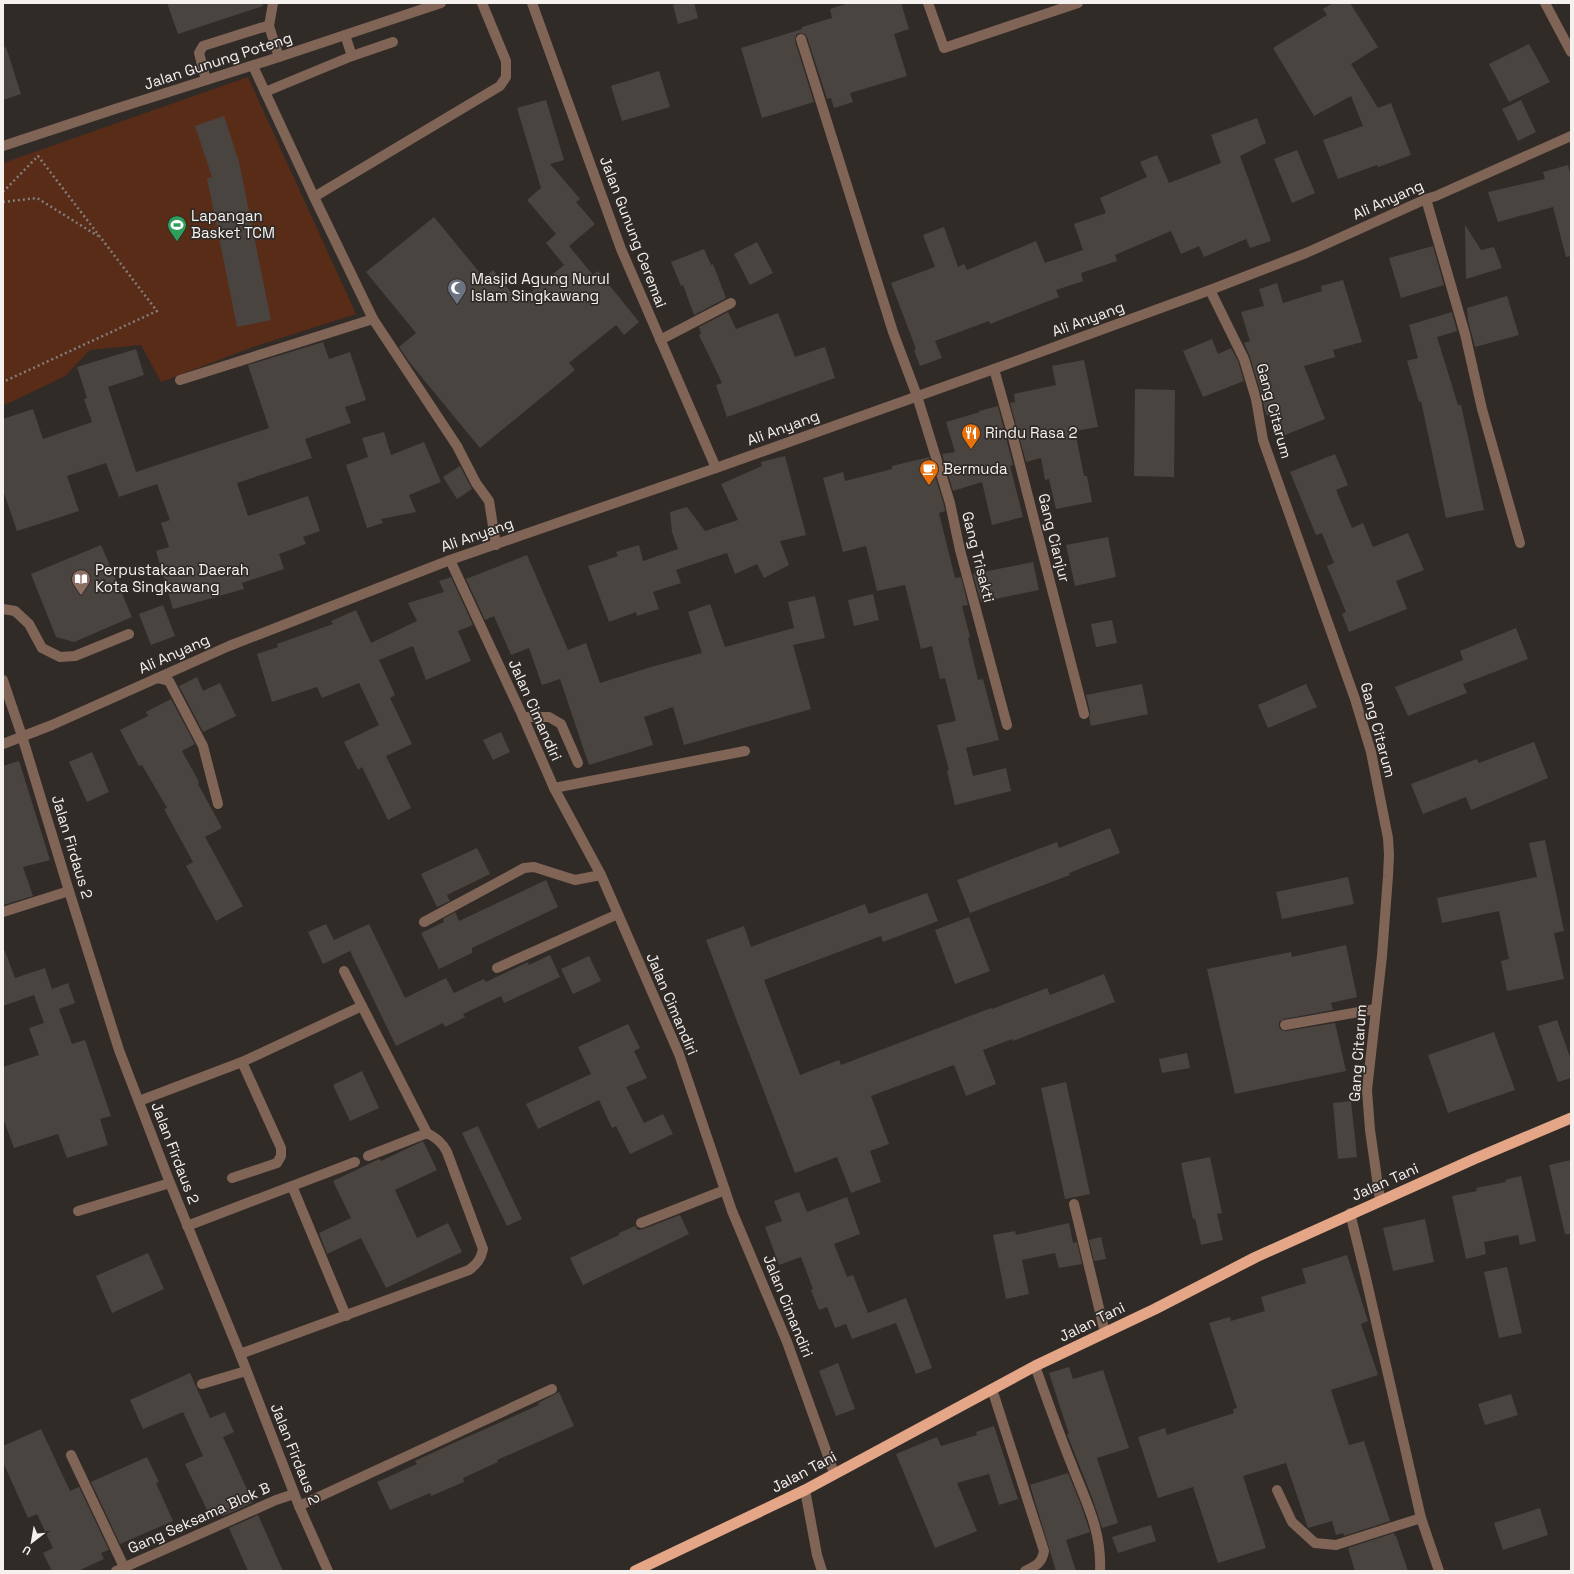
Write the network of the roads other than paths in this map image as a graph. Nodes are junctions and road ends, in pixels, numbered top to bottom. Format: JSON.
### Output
{"nodes":[{"id":1,"x":273,"y":3,"type":"edge"},
{"id":2,"x":441,"y":3,"type":"edge"},
{"id":3,"x":482,"y":3,"type":"edge"},
{"id":4,"x":532,"y":3,"type":"edge"},
{"id":5,"x":928,"y":3,"type":"edge"},
{"id":6,"x":1078,"y":3,"type":"edge"},
{"id":7,"x":1545,"y":3,"type":"edge"},
{"id":8,"x":269,"y":26,"type":"junction"},
{"id":9,"x":345,"y":35,"type":"junction"},
{"id":10,"x":801,"y":39,"type":"dead end"},
{"id":11,"x":393,"y":42,"type":"dead end"},
{"id":12,"x":1571,"y":52,"type":"edge"},
{"id":13,"x":352,"y":56,"type":"junction"},
{"id":14,"x":280,"y":57,"type":"junction"},
{"id":15,"x":253,"y":66,"type":"junction"},
{"id":16,"x":206,"y":80,"type":"junction"},
{"id":17,"x":265,"y":92,"type":"junction"},
{"id":18,"x":1571,"y":136,"type":"edge"},
{"id":19,"x":3,"y":146,"type":"edge"},
{"id":20,"x":314,"y":197,"type":"junction"},
{"id":21,"x":1426,"y":199,"type":"junction"},
{"id":22,"x":1210,"y":290,"type":"junction"},
{"id":23,"x":731,"y":303,"type":"dead end"},
{"id":24,"x":373,"y":319,"type":"junction"},
{"id":25,"x":660,"y":340,"type":"junction"},
{"id":26,"x":994,"y":369,"type":"junction"},
{"id":27,"x":180,"y":380,"type":"dead end"},
{"id":28,"x":917,"y":396,"type":"junction"},
{"id":29,"x":716,"y":468,"type":"junction"},
{"id":30,"x":1520,"y":543,"type":"dead end"},
{"id":31,"x":496,"y":545,"type":"junction"},
{"id":32,"x":450,"y":560,"type":"junction"},
{"id":33,"x":3,"y":609,"type":"edge"},
{"id":34,"x":129,"y":634,"type":"dead end"},
{"id":35,"x":157,"y":678,"type":"junction"},
{"id":36,"x":3,"y":680,"type":"edge"},
{"id":37,"x":1084,"y":714,"type":"dead end"},
{"id":38,"x":523,"y":718,"type":"junction"},
{"id":39,"x":1007,"y":725,"type":"dead end"},
{"id":40,"x":22,"y":736,"type":"junction"},
{"id":41,"x":3,"y":744,"type":"edge"},
{"id":42,"x":745,"y":751,"type":"dead end"},
{"id":43,"x":578,"y":763,"type":"dead end"},
{"id":44,"x":554,"y":788,"type":"junction"},
{"id":45,"x":218,"y":804,"type":"dead end"},
{"id":46,"x":601,"y":875,"type":"junction"},
{"id":47,"x":69,"y":891,"type":"junction"},
{"id":48,"x":3,"y":912,"type":"edge"},
{"id":49,"x":618,"y":914,"type":"junction"},
{"id":50,"x":424,"y":922,"type":"dead end"},
{"id":51,"x":497,"y":968,"type":"dead end"},
{"id":52,"x":344,"y":971,"type":"dead end"},
{"id":53,"x":362,"y":1006,"type":"junction"},
{"id":54,"x":1376,"y":1009,"type":"junction"},
{"id":55,"x":1285,"y":1025,"type":"dead end"},
{"id":56,"x":242,"y":1062,"type":"junction"},
{"id":57,"x":139,"y":1101,"type":"junction"},
{"id":58,"x":1571,"y":1118,"type":"edge"},
{"id":59,"x":427,"y":1133,"type":"junction"},
{"id":60,"x":368,"y":1156,"type":"dead end"},
{"id":61,"x":355,"y":1162,"type":"dead end"},
{"id":62,"x":232,"y":1178,"type":"dead end"},
{"id":63,"x":170,"y":1183,"type":"junction"},
{"id":64,"x":292,"y":1186,"type":"junction"},
{"id":65,"x":725,"y":1190,"type":"junction"},
{"id":66,"x":1380,"y":1200,"type":"junction"},
{"id":67,"x":1074,"y":1204,"type":"dead end"},
{"id":68,"x":78,"y":1211,"type":"dead end"},
{"id":69,"x":1350,"y":1214,"type":"junction"},
{"id":70,"x":640,"y":1223,"type":"dead end"},
{"id":71,"x":187,"y":1226,"type":"junction"},
{"id":72,"x":346,"y":1316,"type":"junction"},
{"id":73,"x":1104,"y":1333,"type":"junction"},
{"id":74,"x":240,"y":1354,"type":"junction"},
{"id":75,"x":1035,"y":1366,"type":"junction"},
{"id":76,"x":246,"y":1371,"type":"junction"},
{"id":77,"x":202,"y":1384,"type":"dead end"},
{"id":78,"x":552,"y":1389,"type":"dead end"},
{"id":79,"x":992,"y":1389,"type":"junction"},
{"id":80,"x":71,"y":1455,"type":"dead end"},
{"id":81,"x":834,"y":1473,"type":"junction"},
{"id":82,"x":805,"y":1490,"type":"junction"},
{"id":83,"x":1276,"y":1490,"type":"dead end"},
{"id":84,"x":294,"y":1494,"type":"junction"},
{"id":85,"x":299,"y":1506,"type":"junction"},
{"id":86,"x":1421,"y":1518,"type":"junction"},
{"id":87,"x":120,"y":1569,"type":"edge"},
{"id":88,"x":328,"y":1571,"type":"edge"},
{"id":89,"x":635,"y":1571,"type":"edge"},
{"id":90,"x":822,"y":1571,"type":"edge"},
{"id":91,"x":1025,"y":1571,"type":"edge"},
{"id":92,"x":1100,"y":1571,"type":"edge"},
{"id":93,"x":1440,"y":1571,"type":"edge"}],
"edges":[{"from":1,"to":8,"type":"street"},
{"from":2,"to":9,"type":"street","name":"Jalan Gunung Poteng"},
{"from":3,"to":20,"type":"street"},
{"from":4,"to":25,"type":"street","name":"Jalan Gunung Ceremai"},
{"from":5,"to":6,"type":"street"},
{"from":7,"to":12,"type":"street"},
{"from":8,"to":14,"type":"street"},
{"from":8,"to":16,"type":"street"},
{"from":9,"to":13,"type":"street"},
{"from":9,"to":14,"type":"street","name":"Jalan Gunung Poteng"},
{"from":10,"to":28,"type":"street","name":"Gang Trisakti"},
{"from":11,"to":13,"type":"street"},
{"from":13,"to":17,"type":"street"},
{"from":14,"to":15,"type":"street","name":"Jalan Gunung Poteng"},
{"from":15,"to":16,"type":"street","name":"Jalan Gunung Poteng"},
{"from":15,"to":17,"type":"street"},
{"from":16,"to":19,"type":"street","name":"Jalan Gunung Poteng"},
{"from":17,"to":20,"type":"street"},
{"from":18,"to":21,"type":"street","name":"Ali Anyang"},
{"from":20,"to":24,"type":"street"},
{"from":21,"to":22,"type":"street","name":"Ali Anyang"},
{"from":21,"to":30,"type":"street"},
{"from":22,"to":26,"type":"street","name":"Ali Anyang"},
{"from":22,"to":54,"type":"street","name":"Gang Citarum"},
{"from":23,"to":25,"type":"street"},
{"from":24,"to":27,"type":"street"},
{"from":24,"to":31,"type":"street"},
{"from":25,"to":29,"type":"street","name":"Jalan Gunung Ceremai"},
{"from":26,"to":28,"type":"street","name":"Ali Anyang"},
{"from":26,"to":37,"type":"street","name":"Gang Cianjur"},
{"from":28,"to":29,"type":"street","name":"Ali Anyang"},
{"from":28,"to":39,"type":"street","name":"Gang Trisakti"},
{"from":29,"to":31,"type":"street","name":"Ali Anyang"},
{"from":31,"to":32,"type":"street","name":"Ali Anyang"},
{"from":32,"to":35,"type":"street","name":"Ali Anyang"},
{"from":32,"to":38,"type":"street","name":"Jalan Cimandiri"},
{"from":33,"to":34,"type":"street"},
{"from":35,"to":40,"type":"street","name":"Ali Anyang"},
{"from":35,"to":45,"type":"street"},
{"from":36,"to":40,"type":"street","name":"Jalan Firdaus 2"},
{"from":38,"to":43,"type":"street"},
{"from":38,"to":44,"type":"street","name":"Jalan Cimandiri"},
{"from":40,"to":41,"type":"street","name":"Ali Anyang"},
{"from":40,"to":47,"type":"street","name":"Jalan Firdaus 2"},
{"from":42,"to":44,"type":"street"},
{"from":44,"to":46,"type":"street","name":"Jalan Cimandiri"},
{"from":46,"to":49,"type":"street","name":"Jalan Cimandiri"},
{"from":46,"to":50,"type":"street"},
{"from":47,"to":48,"type":"street"},
{"from":47,"to":57,"type":"street","name":"Jalan Firdaus 2"},
{"from":49,"to":51,"type":"street"},
{"from":49,"to":65,"type":"street","name":"Jalan Cimandiri"},
{"from":52,"to":53,"type":"street"},
{"from":53,"to":56,"type":"street"},
{"from":53,"to":59,"type":"street"},
{"from":54,"to":55,"type":"street"},
{"from":54,"to":66,"type":"street","name":"Gang Citarum"},
{"from":56,"to":57,"type":"street"},
{"from":56,"to":62,"type":"street"},
{"from":57,"to":63,"type":"street","name":"Jalan Firdaus 2"},
{"from":58,"to":66,"type":"highway","name":"Jalan Tani"},
{"from":59,"to":60,"type":"street"},
{"from":59,"to":72,"type":"street"},
{"from":61,"to":64,"type":"street"},
{"from":63,"to":68,"type":"street"},
{"from":63,"to":71,"type":"street","name":"Jalan Firdaus 2"},
{"from":64,"to":71,"type":"street"},
{"from":64,"to":72,"type":"street"},
{"from":65,"to":70,"type":"street"},
{"from":65,"to":81,"type":"street","name":"Jalan Cimandiri"},
{"from":66,"to":69,"type":"highway","name":"Jalan Tani"},
{"from":67,"to":73,"type":"street"},
{"from":69,"to":73,"type":"highway","name":"Jalan Tani"},
{"from":69,"to":86,"type":"street"},
{"from":71,"to":74,"type":"street","name":"Jalan Firdaus 2"},
{"from":72,"to":74,"type":"street"},
{"from":73,"to":75,"type":"highway","name":"Jalan Tani"},
{"from":74,"to":76,"type":"street","name":"Jalan Firdaus 2"},
{"from":75,"to":79,"type":"highway","name":"Jalan Tani"},
{"from":75,"to":92,"type":"street"},
{"from":76,"to":77,"type":"street"},
{"from":76,"to":84,"type":"street","name":"Jalan Firdaus 2"},
{"from":78,"to":85,"type":"street"},
{"from":79,"to":81,"type":"highway","name":"Jalan Tani"},
{"from":79,"to":91,"type":"street"},
{"from":80,"to":87,"type":"street"},
{"from":81,"to":82,"type":"highway","name":"Jalan Tani"},
{"from":82,"to":89,"type":"highway","name":"Jalan Tani"},
{"from":82,"to":90,"type":"street"},
{"from":83,"to":86,"type":"street"},
{"from":84,"to":85,"type":"street","name":"Jalan Firdaus 2"},
{"from":84,"to":87,"type":"street","name":"Gang Seksama Blok B"},
{"from":85,"to":88,"type":"street","name":"Jalan Firdaus 2"},
{"from":86,"to":93,"type":"street"}]}
